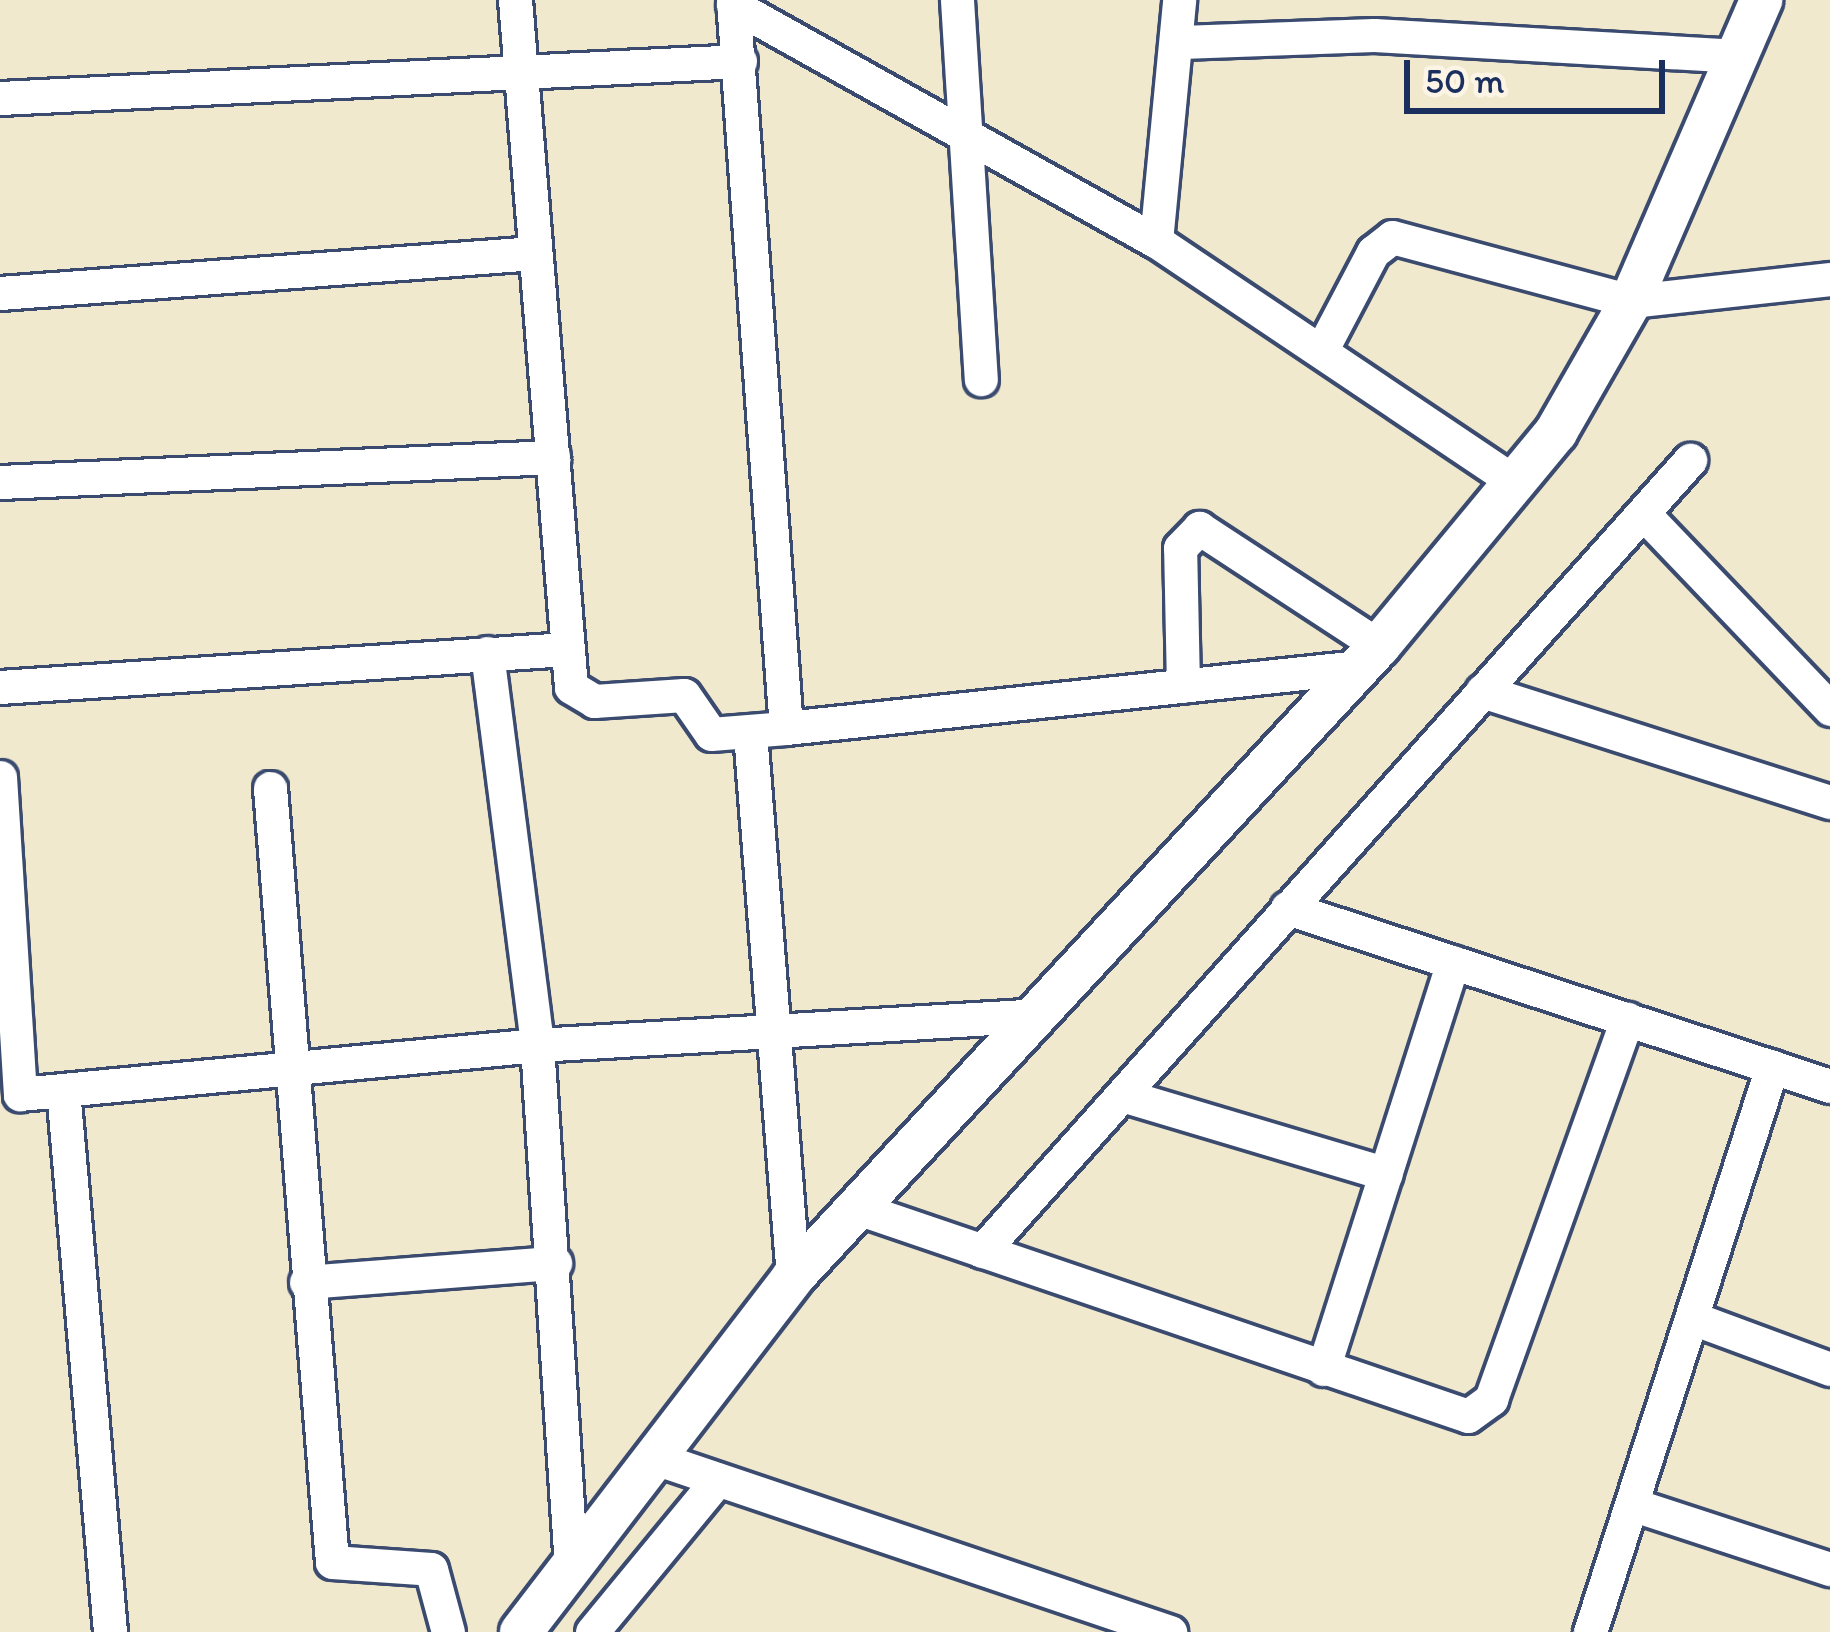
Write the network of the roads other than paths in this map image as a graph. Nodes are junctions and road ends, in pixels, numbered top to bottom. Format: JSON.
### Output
{"nodes":[{"id":1,"x":515,"y":0,"type":"edge"},
{"id":2,"x":957,"y":0,"type":"edge"},
{"id":3,"x":1178,"y":0,"type":"edge"},
{"id":4,"x":1761,"y":0,"type":"edge"},
{"id":5,"x":733,"y":3,"type":"edge"},
{"id":6,"x":1181,"y":42,"type":"junction"},
{"id":7,"x":1734,"y":56,"type":"junction"},
{"id":8,"x":740,"y":61,"type":"junction"},
{"id":9,"x":522,"y":66,"type":"junction"},
{"id":10,"x":0,"y":98,"type":"edge"},
{"id":11,"x":962,"y":129,"type":"junction"},
{"id":12,"x":1156,"y":241,"type":"junction"},
{"id":13,"x":535,"y":253,"type":"junction"},
{"id":14,"x":1830,"y":279,"type":"edge"},
{"id":15,"x":0,"y":293,"type":"edge"},
{"id":16,"x":1631,"y":301,"type":"junction"},
{"id":17,"x":1321,"y":351,"type":"junction"},
{"id":18,"x":982,"y":379,"type":"dead end"},
{"id":19,"x":553,"y":457,"type":"junction"},
{"id":20,"x":1690,"y":460,"type":"dead end"},
{"id":21,"x":0,"y":482,"type":"edge"},
{"id":22,"x":1516,"y":483,"type":"junction"},
{"id":23,"x":1642,"y":512,"type":"junction"},
{"id":24,"x":566,"y":649,"type":"junction"},
{"id":25,"x":487,"y":653,"type":"junction"},
{"id":26,"x":1369,"y":657,"type":"junction"},
{"id":27,"x":1183,"y":686,"type":"junction"},
{"id":28,"x":0,"y":687,"type":"edge"},
{"id":29,"x":1482,"y":691,"type":"junction"},
{"id":30,"x":1830,"y":709,"type":"edge"},
{"id":31,"x":786,"y":728,"type":"junction"},
{"id":32,"x":750,"y":733,"type":"junction"},
{"id":33,"x":0,"y":777,"type":"edge"},
{"id":34,"x":271,"y":788,"type":"dead end"},
{"id":35,"x":1830,"y":802,"type":"edge"},
{"id":36,"x":1287,"y":908,"type":"junction"},
{"id":37,"x":1454,"y":962,"type":"junction"},
{"id":38,"x":1026,"y":1016,"type":"junction"},
{"id":39,"x":1627,"y":1019,"type":"junction"},
{"id":40,"x":775,"y":1035,"type":"junction"},
{"id":41,"x":537,"y":1045,"type":"junction"},
{"id":42,"x":1772,"y":1067,"type":"junction"},
{"id":43,"x":289,"y":1069,"type":"junction"},
{"id":44,"x":1830,"y":1086,"type":"edge"},
{"id":45,"x":63,"y":1090,"type":"junction"},
{"id":46,"x":10,"y":1095,"type":"edge"},
{"id":47,"x":1125,"y":1096,"type":"junction"},
{"id":48,"x":1385,"y":1174,"type":"junction"},
{"id":49,"x":860,"y":1209,"type":"junction"},
{"id":50,"x":982,"y":1251,"type":"junction"},
{"id":51,"x":555,"y":1263,"type":"junction"},
{"id":52,"x":793,"y":1277,"type":"junction"},
{"id":53,"x":306,"y":1282,"type":"junction"},
{"id":54,"x":1694,"y":1319,"type":"junction"},
{"id":55,"x":1323,"y":1369,"type":"junction"},
{"id":56,"x":1830,"y":1369,"type":"edge"},
{"id":57,"x":655,"y":1458,"type":"junction"},
{"id":58,"x":715,"y":1484,"type":"junction"},
{"id":59,"x":1637,"y":1506,"type":"junction"},
{"id":60,"x":571,"y":1566,"type":"junction"},
{"id":61,"x":1830,"y":1569,"type":"edge"},
{"id":62,"x":110,"y":1632,"type":"edge"},
{"id":63,"x":448,"y":1632,"type":"edge"},
{"id":64,"x":521,"y":1632,"type":"edge"},
{"id":65,"x":592,"y":1632,"type":"edge"},
{"id":66,"x":1170,"y":1632,"type":"edge"},
{"id":67,"x":1590,"y":1632,"type":"edge"}],
"edges":[{"from":1,"to":9,"type":"street"},
{"from":2,"to":11,"type":"street"},
{"from":3,"to":6,"type":"street"},
{"from":4,"to":7,"type":"street"},
{"from":5,"to":8,"type":"street"},
{"from":5,"to":11,"type":"street"},
{"from":6,"to":7,"type":"street"},
{"from":6,"to":12,"type":"street"},
{"from":7,"to":16,"type":"street"},
{"from":8,"to":9,"type":"street"},
{"from":8,"to":31,"type":"street"},
{"from":9,"to":10,"type":"street"},
{"from":9,"to":13,"type":"street"},
{"from":11,"to":12,"type":"street"},
{"from":11,"to":18,"type":"street"},
{"from":12,"to":17,"type":"street"},
{"from":13,"to":15,"type":"street"},
{"from":13,"to":19,"type":"street"},
{"from":14,"to":16,"type":"street"},
{"from":16,"to":17,"type":"street"},
{"from":16,"to":22,"type":"street"},
{"from":17,"to":22,"type":"street"},
{"from":19,"to":21,"type":"street"},
{"from":19,"to":24,"type":"street"},
{"from":20,"to":23,"type":"street"},
{"from":22,"to":26,"type":"street"},
{"from":23,"to":29,"type":"street"},
{"from":23,"to":30,"type":"street"},
{"from":24,"to":25,"type":"street"},
{"from":24,"to":32,"type":"street"},
{"from":25,"to":28,"type":"street"},
{"from":25,"to":41,"type":"street"},
{"from":26,"to":27,"type":"street"},
{"from":26,"to":27,"type":"street"},
{"from":26,"to":38,"type":"street"},
{"from":27,"to":31,"type":"street"},
{"from":29,"to":35,"type":"street"},
{"from":29,"to":36,"type":"street"},
{"from":31,"to":32,"type":"street"},
{"from":32,"to":40,"type":"street"},
{"from":33,"to":46,"type":"street"},
{"from":34,"to":43,"type":"street"},
{"from":36,"to":37,"type":"street"},
{"from":36,"to":47,"type":"street"},
{"from":37,"to":39,"type":"street"},
{"from":37,"to":48,"type":"street"},
{"from":38,"to":40,"type":"street"},
{"from":38,"to":49,"type":"street"},
{"from":39,"to":42,"type":"street"},
{"from":39,"to":55,"type":"street"},
{"from":40,"to":41,"type":"street"},
{"from":40,"to":52,"type":"street"},
{"from":41,"to":43,"type":"street"},
{"from":41,"to":51,"type":"street"},
{"from":42,"to":44,"type":"street"},
{"from":42,"to":54,"type":"street"},
{"from":43,"to":45,"type":"street"},
{"from":43,"to":53,"type":"street"},
{"from":45,"to":46,"type":"street"},
{"from":45,"to":62,"type":"street"},
{"from":47,"to":48,"type":"street"},
{"from":47,"to":50,"type":"street"},
{"from":48,"to":55,"type":"street"},
{"from":49,"to":50,"type":"street"},
{"from":49,"to":52,"type":"street"},
{"from":50,"to":55,"type":"street"},
{"from":51,"to":53,"type":"street"},
{"from":51,"to":60,"type":"street"},
{"from":52,"to":57,"type":"street"},
{"from":53,"to":63,"type":"street"},
{"from":54,"to":56,"type":"street"},
{"from":54,"to":59,"type":"street"},
{"from":57,"to":58,"type":"street"},
{"from":57,"to":60,"type":"street"},
{"from":58,"to":65,"type":"street"},
{"from":58,"to":66,"type":"street"},
{"from":59,"to":61,"type":"street"},
{"from":59,"to":67,"type":"street"},
{"from":60,"to":64,"type":"street"}]}
